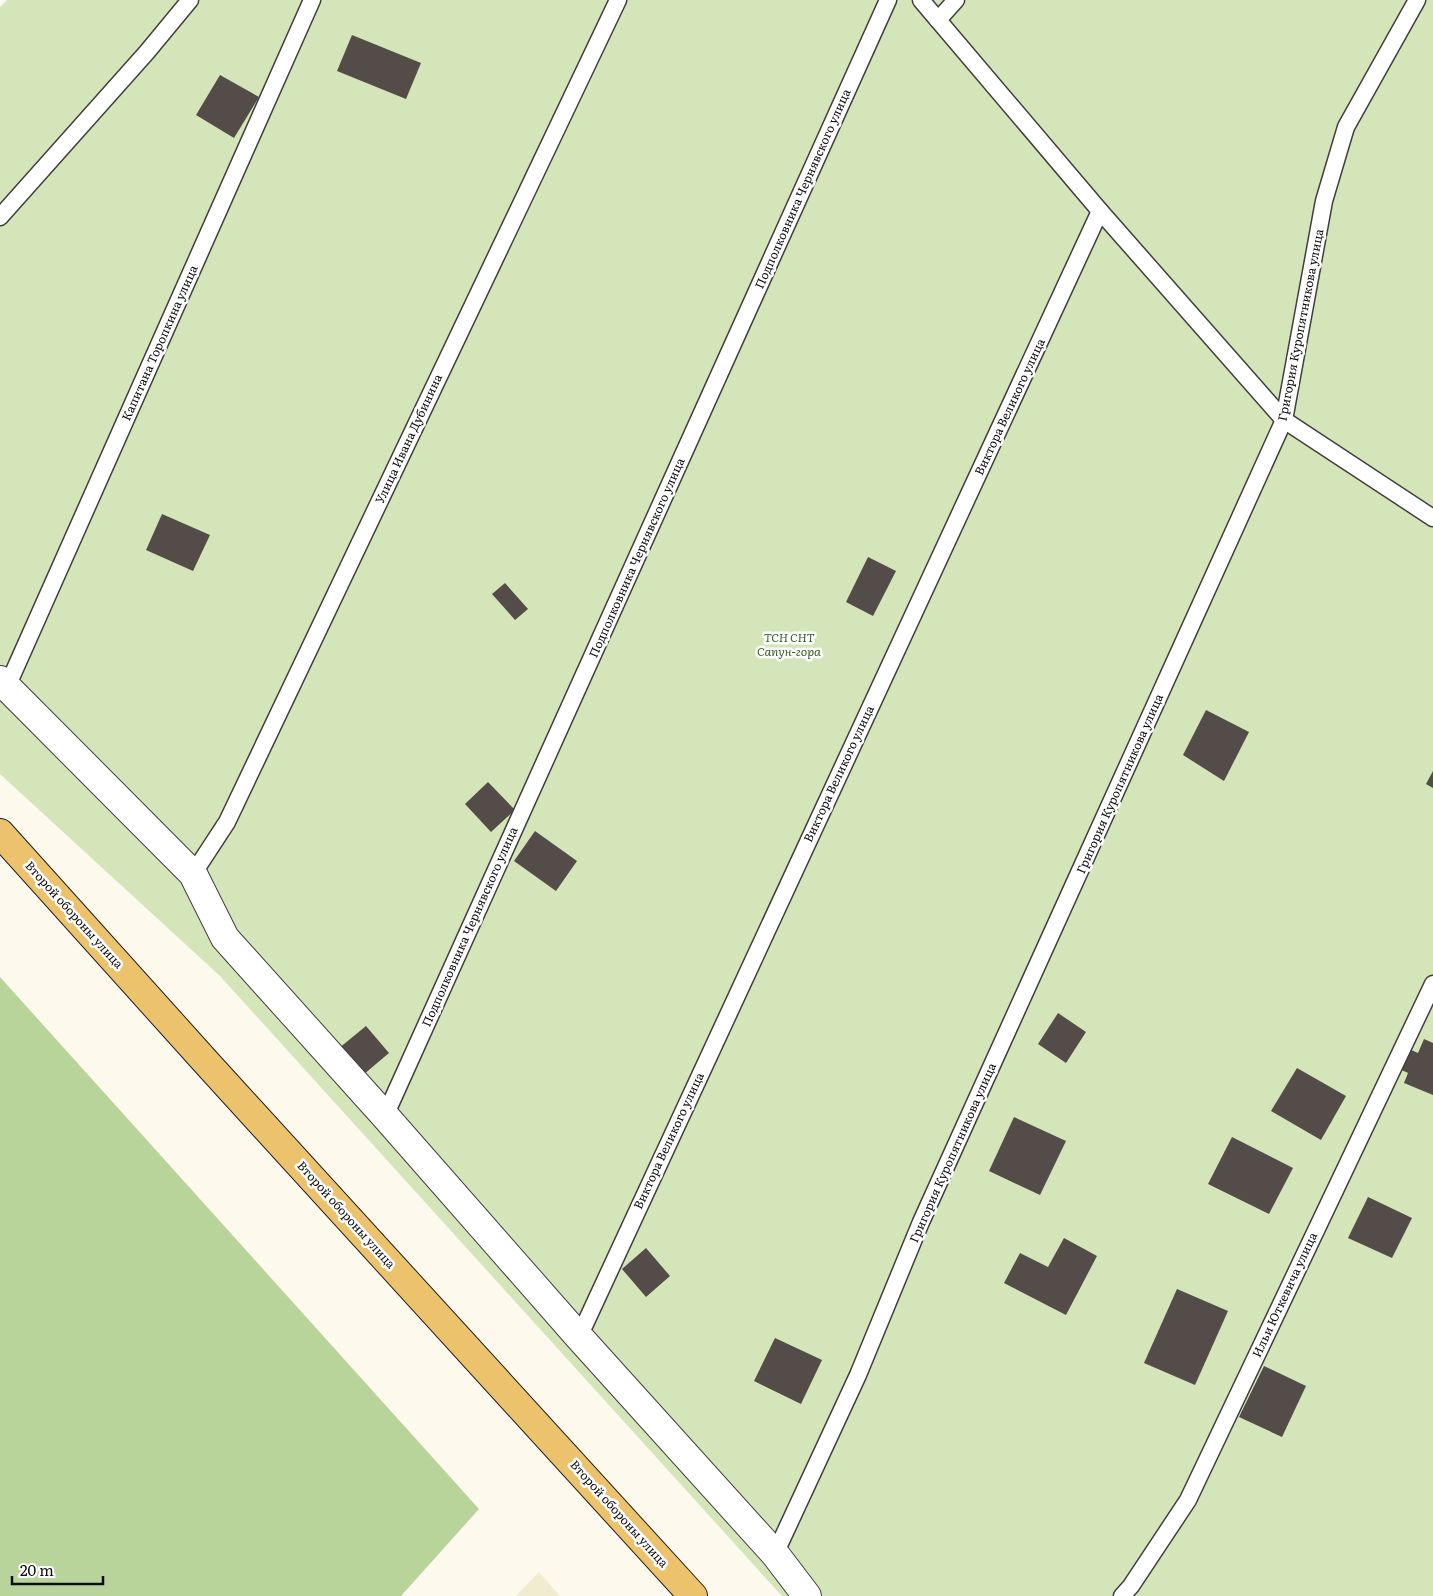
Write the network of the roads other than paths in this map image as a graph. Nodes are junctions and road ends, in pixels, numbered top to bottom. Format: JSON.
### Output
{"nodes":[{"id":1,"x":190,"y":0,"type":"edge"},
{"id":2,"x":312,"y":0,"type":"edge"},
{"id":3,"x":618,"y":0,"type":"edge"},
{"id":4,"x":888,"y":0,"type":"edge"},
{"id":5,"x":921,"y":0,"type":"edge"},
{"id":6,"x":956,"y":0,"type":"edge"},
{"id":7,"x":1417,"y":0,"type":"edge"},
{"id":8,"x":938,"y":20,"type":"junction"},
{"id":9,"x":1100,"y":211,"type":"junction"},
{"id":10,"x":0,"y":217,"type":"edge"},
{"id":11,"x":1284,"y":420,"type":"junction"},
{"id":12,"x":1433,"y":518,"type":"edge"},
{"id":13,"x":3,"y":683,"type":"edge"},
{"id":14,"x":0,"y":833,"type":"edge"},
{"id":15,"x":193,"y":874,"type":"junction"},
{"id":16,"x":1433,"y":984,"type":"edge"},
{"id":17,"x":385,"y":1116,"type":"junction"},
{"id":18,"x":579,"y":1337,"type":"junction"},
{"id":19,"x":775,"y":1554,"type":"junction"},
{"id":20,"x":693,"y":1596,"type":"edge"},
{"id":21,"x":807,"y":1596,"type":"edge"},
{"id":22,"x":1122,"y":1596,"type":"edge"}],
"edges":[{"from":1,"to":10,"type":"lane"},
{"from":2,"to":13,"type":"lane","name":"Капитана Торопкина улица"},
{"from":3,"to":15,"type":"lane","name":"Улица Ивана Дубинина"},
{"from":4,"to":17,"type":"lane","name":"Подполковника Чернявского улица"},
{"from":5,"to":8,"type":"lane"},
{"from":6,"to":8,"type":"lane"},
{"from":7,"to":11,"type":"lane","name":"Григория Куропятникова улица"},
{"from":8,"to":9,"type":"lane"},
{"from":9,"to":11,"type":"lane"},
{"from":9,"to":18,"type":"lane","name":"Виктора Великого улица"},
{"from":11,"to":12,"type":"lane"},
{"from":11,"to":19,"type":"lane","name":"Григория Куропятникова улица"},
{"from":13,"to":15,"type":"street"},
{"from":14,"to":20,"type":"main road","name":"Второй обороны улица"},
{"from":15,"to":17,"type":"street"},
{"from":16,"to":22,"type":"lane","name":"Ильи Юткевича улица"},
{"from":17,"to":18,"type":"street"},
{"from":18,"to":19,"type":"street"},
{"from":19,"to":21,"type":"street"}]}
